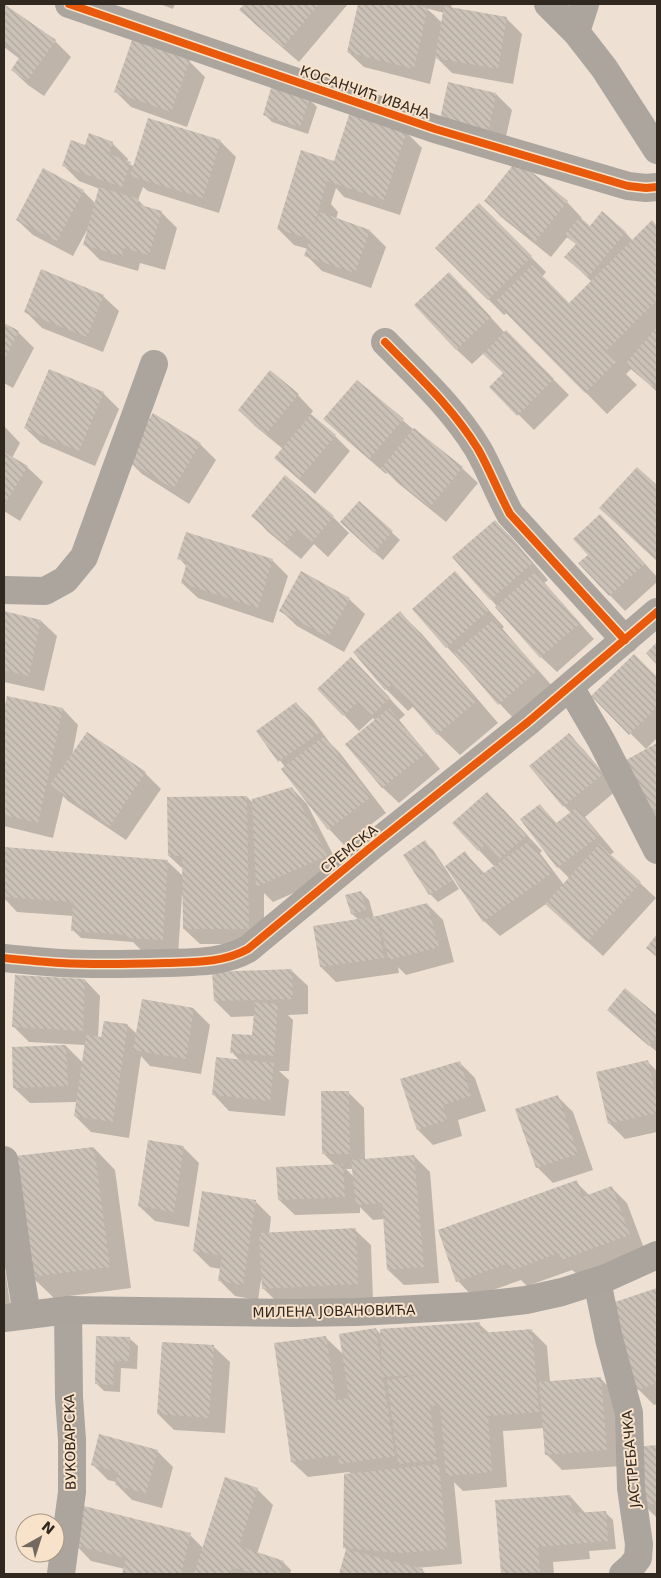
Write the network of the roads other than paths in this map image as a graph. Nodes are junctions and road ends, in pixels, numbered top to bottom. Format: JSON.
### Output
{"nodes":[{"id":1,"x":69,"y":4,"type":"edge"},
{"id":2,"x":548,"y":4,"type":"edge"},
{"id":3,"x":585,"y":4,"type":"edge"},
{"id":4,"x":576,"y":32,"type":"junction"},
{"id":5,"x":657,"y":150,"type":"edge"},
{"id":6,"x":657,"y":187,"type":"edge"},
{"id":7,"x":385,"y":342,"type":"dead end"},
{"id":8,"x":154,"y":364,"type":"dead end"},
{"id":9,"x":4,"y":590,"type":"edge"},
{"id":10,"x":657,"y":612,"type":"edge"},
{"id":11,"x":625,"y":640,"type":"junction"},
{"id":12,"x":570,"y":687,"type":"junction"},
{"id":13,"x":657,"y":850,"type":"edge"},
{"id":14,"x":4,"y":958,"type":"edge"},
{"id":15,"x":4,"y":1160,"type":"edge"},
{"id":16,"x":657,"y":1255,"type":"edge"},
{"id":17,"x":597,"y":1281,"type":"junction"},
{"id":18,"x":68,"y":1310,"type":"junction"},
{"id":19,"x":15,"y":1316,"type":"edge"},
{"id":20,"x":61,"y":1574,"type":"edge"},
{"id":21,"x":624,"y":1574,"type":"edge"}],
"edges":[{"from":1,"to":6,"type":"street","name":"КОСАНЧИЋ ИВАНА"},
{"from":2,"to":4,"type":"street"},
{"from":3,"to":4,"type":"street"},
{"from":4,"to":5,"type":"street"},
{"from":7,"to":11,"type":"street"},
{"from":8,"to":9,"type":"street"},
{"from":10,"to":11,"type":"street","name":"СРЕМСКА"},
{"from":11,"to":12,"type":"street","name":"СРЕМСКА"},
{"from":12,"to":13,"type":"street"},
{"from":12,"to":14,"type":"street","name":"СРЕМСКА"},
{"from":15,"to":19,"type":"street"},
{"from":16,"to":17,"type":"main road","name":"МИЛЕНА ЈОВАНОВИЋА"},
{"from":17,"to":18,"type":"main road","name":"МИЛЕНА ЈОВАНОВИЋА"},
{"from":17,"to":21,"type":"street","name":"ЈАСТРЕБАЧКА"},
{"from":18,"to":19,"type":"main road","name":"МИЛЕНА ЈОВАНОВИЋА"},
{"from":18,"to":20,"type":"street","name":"ВУКОВАРСКА"}]}
